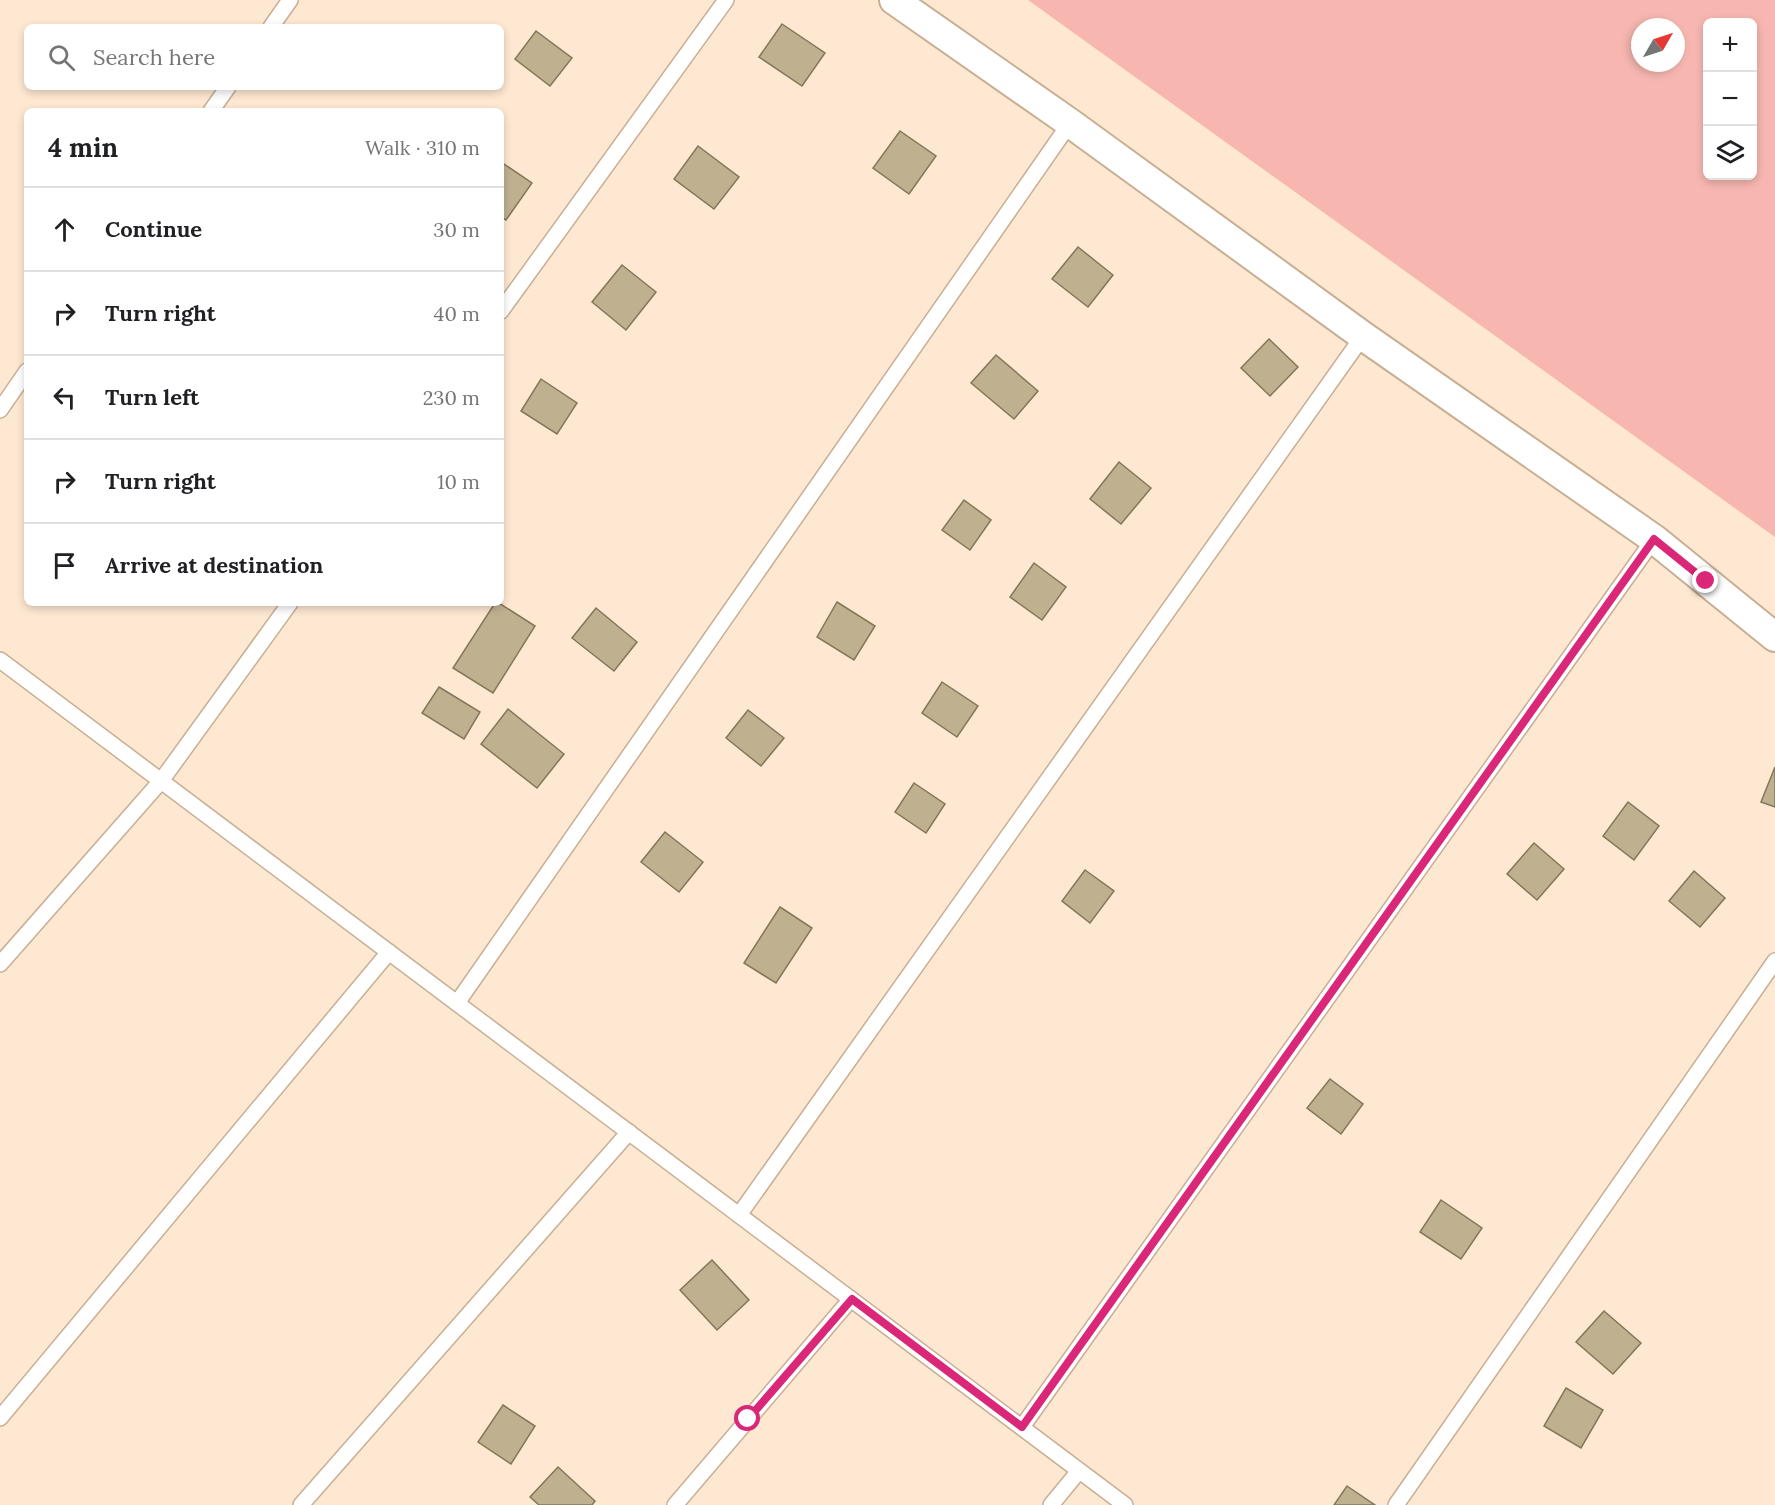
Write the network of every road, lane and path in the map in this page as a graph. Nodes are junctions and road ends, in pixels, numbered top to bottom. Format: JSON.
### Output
{"nodes":[{"id":1,"x":290,"y":0,"type":"edge"},
{"id":2,"x":726,"y":0,"type":"edge"},
{"id":3,"x":894,"y":0,"type":"edge"},
{"id":4,"x":273,"y":24,"type":"edge"},
{"id":5,"x":226,"y":90,"type":"edge"},
{"id":6,"x":213,"y":108,"type":"edge"},
{"id":7,"x":1070,"y":123,"type":"junction"},
{"id":8,"x":504,"y":307,"type":"edge"},
{"id":9,"x":1363,"y":336,"type":"junction"},
{"id":10,"x":24,"y":375,"type":"edge"},
{"id":11,"x":0,"y":410,"type":"edge"},
{"id":12,"x":1654,"y":539,"type":"junction"},
{"id":13,"x":288,"y":606,"type":"edge"},
{"id":14,"x":1775,"y":637,"type":"edge"},
{"id":15,"x":0,"y":660,"type":"edge"},
{"id":16,"x":161,"y":781,"type":"junction"},
{"id":17,"x":389,"y":952,"type":"junction"},
{"id":18,"x":1775,"y":961,"type":"edge"},
{"id":19,"x":0,"y":964,"type":"edge"},
{"id":20,"x":456,"y":1003,"type":"junction"},
{"id":21,"x":629,"y":1132,"type":"junction"},
{"id":22,"x":739,"y":1215,"type":"junction"},
{"id":23,"x":852,"y":1299,"type":"junction"},
{"id":24,"x":0,"y":1418,"type":"edge"},
{"id":25,"x":1022,"y":1427,"type":"junction"},
{"id":26,"x":1079,"y":1471,"type":"junction"},
{"id":27,"x":301,"y":1505,"type":"edge"},
{"id":28,"x":675,"y":1505,"type":"edge"},
{"id":29,"x":1051,"y":1505,"type":"edge"},
{"id":30,"x":1125,"y":1505,"type":"edge"},
{"id":31,"x":1396,"y":1505,"type":"edge"}],
"edges":[{"from":1,"to":4,"type":"lane"},
{"from":2,"to":8,"type":"lane"},
{"from":3,"to":7,"type":"street"},
{"from":5,"to":6,"type":"lane"},
{"from":7,"to":9,"type":"street"},
{"from":7,"to":20,"type":"lane"},
{"from":9,"to":12,"type":"street"},
{"from":9,"to":22,"type":"lane"},
{"from":10,"to":11,"type":"lane"},
{"from":12,"to":14,"type":"street"},
{"from":12,"to":25,"type":"lane"},
{"from":13,"to":16,"type":"lane"},
{"from":15,"to":16,"type":"lane"},
{"from":16,"to":17,"type":"lane"},
{"from":16,"to":19,"type":"lane"},
{"from":17,"to":20,"type":"lane"},
{"from":17,"to":24,"type":"lane"},
{"from":18,"to":31,"type":"lane"},
{"from":20,"to":21,"type":"lane"},
{"from":21,"to":22,"type":"lane"},
{"from":21,"to":27,"type":"lane"},
{"from":22,"to":23,"type":"lane"},
{"from":23,"to":25,"type":"lane"},
{"from":23,"to":28,"type":"lane"},
{"from":25,"to":26,"type":"lane"},
{"from":26,"to":29,"type":"lane"},
{"from":26,"to":30,"type":"lane"}]}
